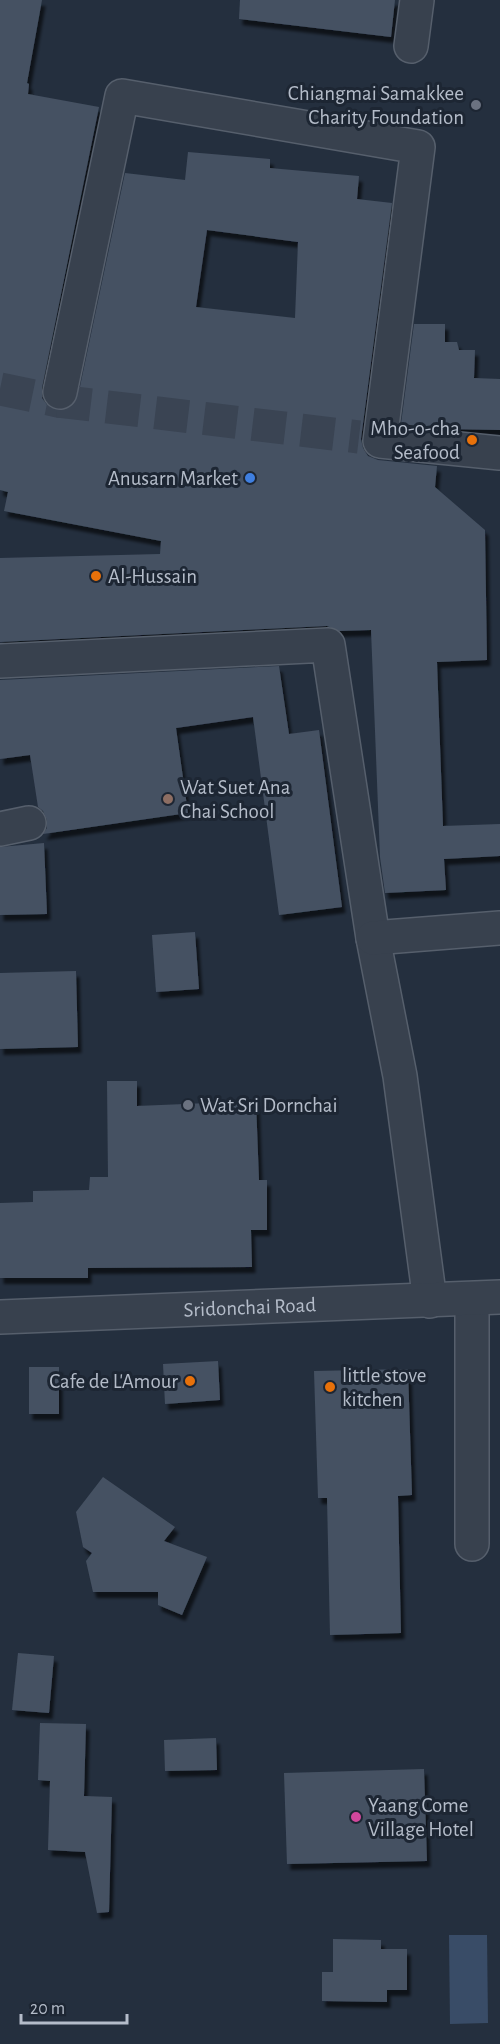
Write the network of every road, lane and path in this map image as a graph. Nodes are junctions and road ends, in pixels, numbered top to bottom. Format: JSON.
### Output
{"nodes":[{"id":1,"x":417,"y":0,"type":"edge"},
{"id":2,"x":411,"y":46,"type":"dead end"},
{"id":3,"x":60,"y":392,"type":"tunnel mouth"},
{"id":4,"x":500,"y":453,"type":"edge"},
{"id":5,"x":0,"y":661,"type":"edge"},
{"id":6,"x":500,"y":928,"type":"edge"},
{"id":7,"x":373,"y":938,"type":"junction"},
{"id":8,"x":486,"y":1298,"type":"edge"},
{"id":9,"x":430,"y":1300,"type":"junction"},
{"id":10,"x":0,"y":1317,"type":"edge"},
{"id":11,"x":472,"y":1544,"type":"dead end"}],
"edges":[{"from":1,"to":2,"type":"street"},
{"from":3,"to":4,"type":"street"},
{"from":5,"to":7,"type":"street"},
{"from":6,"to":7,"type":"street"},
{"from":7,"to":9,"type":"street"},
{"from":8,"to":9,"type":"street","name":"Sridonchai Road"},
{"from":8,"to":11,"type":"street"},
{"from":9,"to":10,"type":"street","name":"Sridonchai Road"}]}
